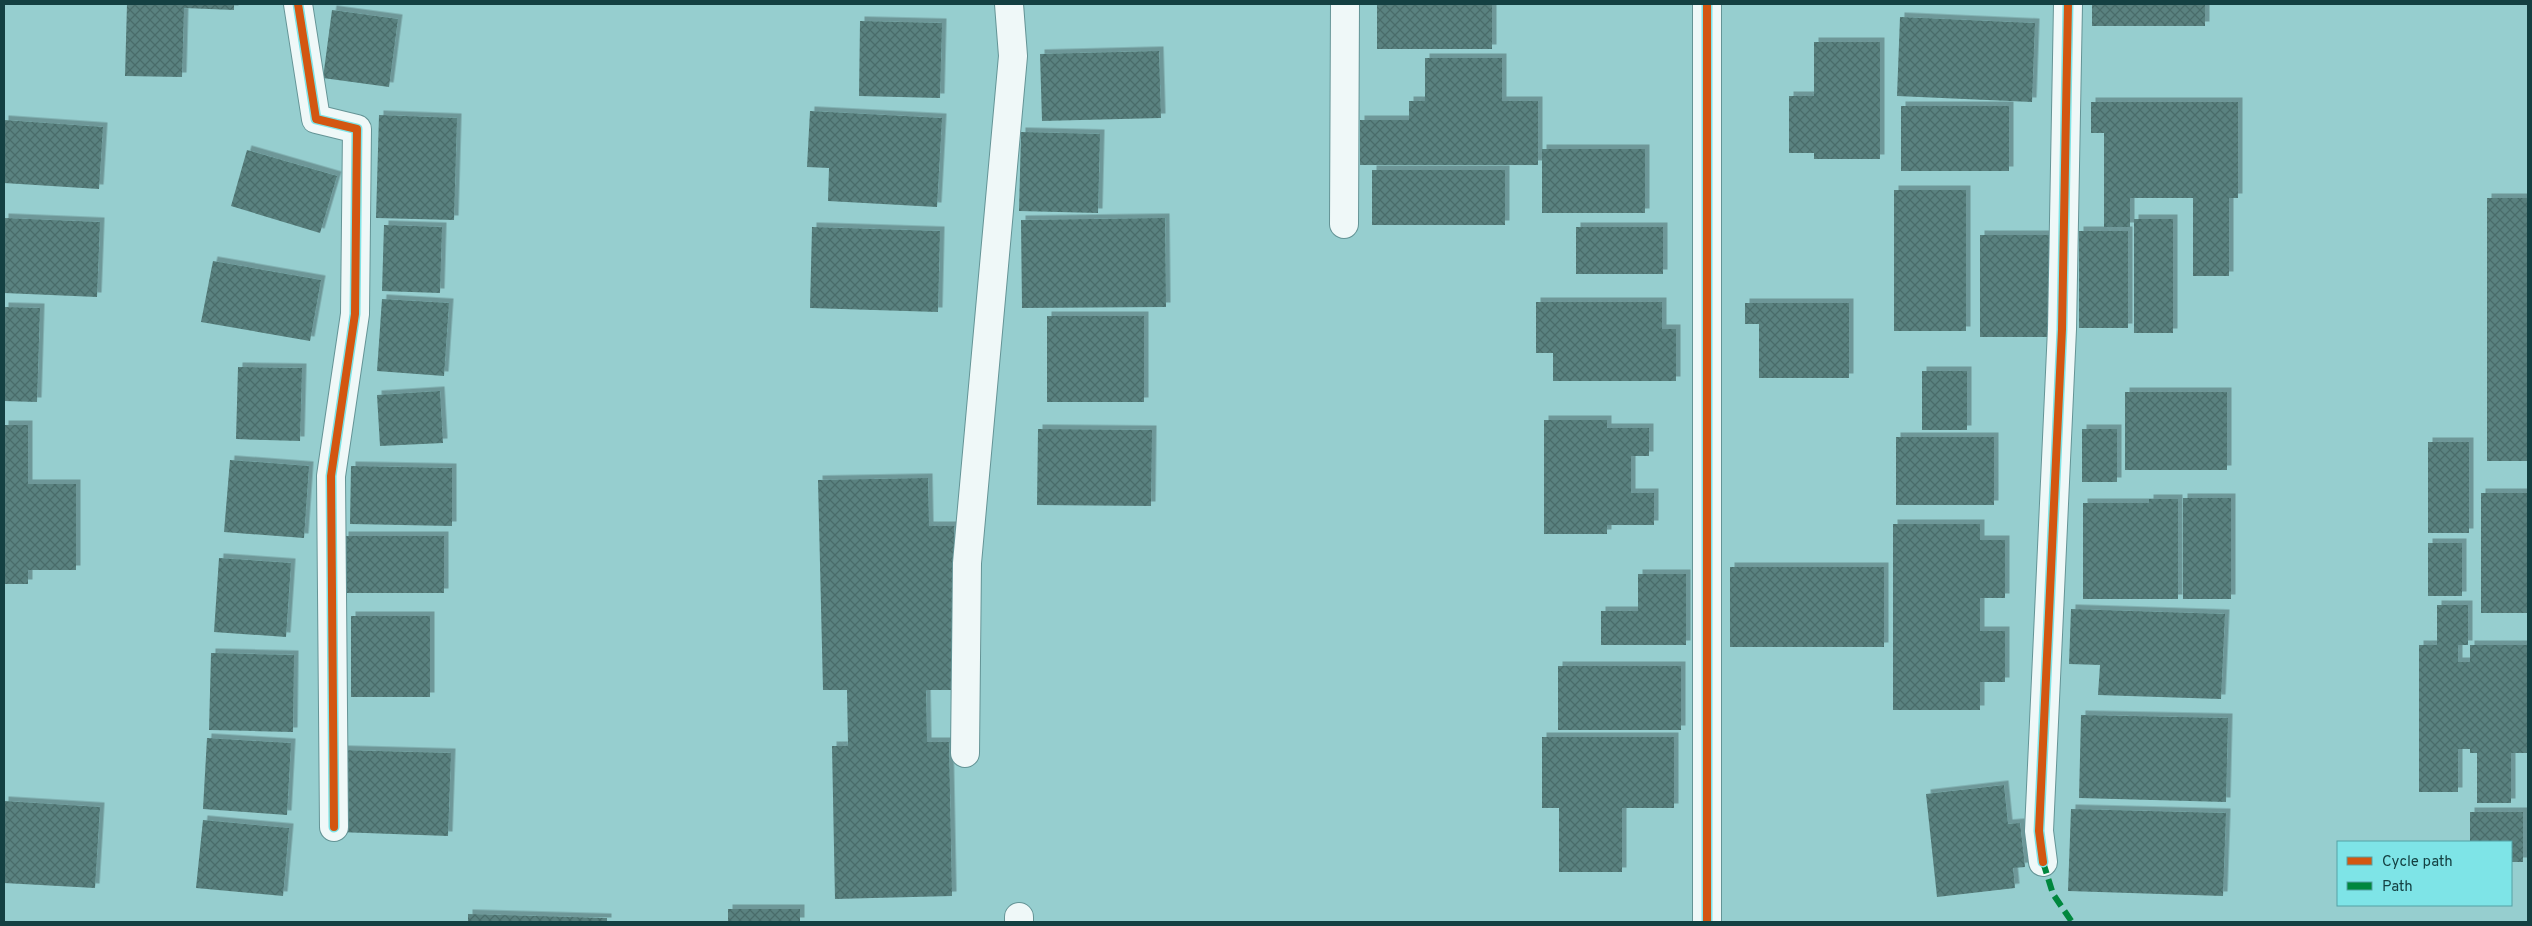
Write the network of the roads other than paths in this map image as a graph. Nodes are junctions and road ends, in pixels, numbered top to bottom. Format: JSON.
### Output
{"nodes":[{"id":1,"x":298,"y":4,"type":"edge"},
{"id":2,"x":1009,"y":4,"type":"edge"},
{"id":3,"x":1345,"y":4,"type":"edge"},
{"id":4,"x":1707,"y":4,"type":"edge"},
{"id":5,"x":2068,"y":4,"type":"edge"},
{"id":6,"x":1344,"y":224,"type":"dead end"},
{"id":7,"x":965,"y":753,"type":"dead end"},
{"id":8,"x":334,"y":827,"type":"dead end"},
{"id":9,"x":2043,"y":862,"type":"dead end"},
{"id":10,"x":1707,"y":922,"type":"edge"}],
"edges":[{"from":1,"to":8,"type":"street"},
{"from":2,"to":7,"type":"street"},
{"from":3,"to":6,"type":"street"},
{"from":4,"to":10,"type":"street"},
{"from":5,"to":9,"type":"street"}]}
